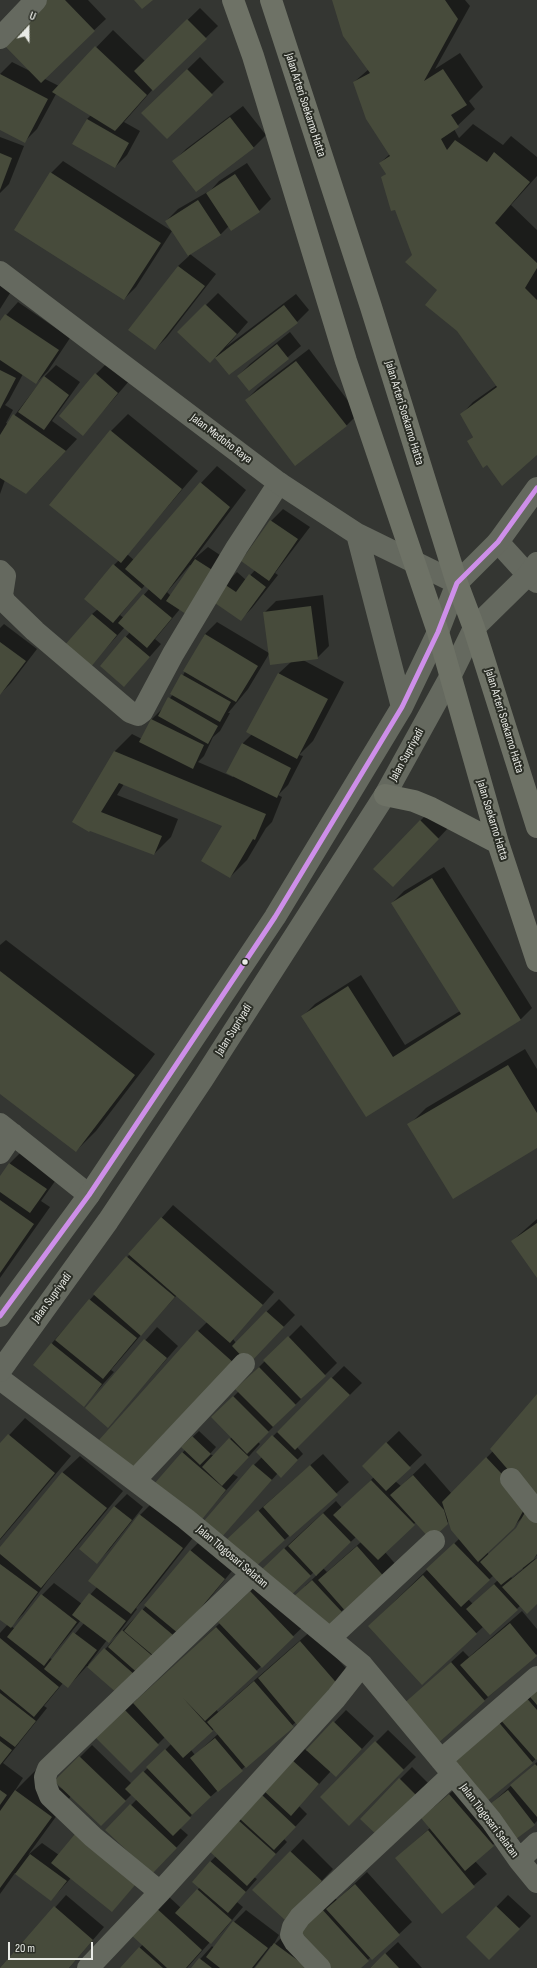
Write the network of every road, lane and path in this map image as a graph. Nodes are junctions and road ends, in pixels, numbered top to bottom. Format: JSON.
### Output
{"nodes":[{"id":1,"x":36,"y":0,"type":"edge"},
{"id":2,"x":233,"y":0,"type":"edge"},
{"id":3,"x":271,"y":0,"type":"edge"},
{"id":4,"x":0,"y":38,"type":"edge"},
{"id":5,"x":0,"y":272,"type":"edge"},
{"id":6,"x":279,"y":483,"type":"junction"},
{"id":7,"x":537,"y":488,"type":"edge"},
{"id":8,"x":357,"y":534,"type":"junction"},
{"id":9,"x":498,"y":542,"type":"junction"},
{"id":10,"x":413,"y":561,"type":"junction"},
{"id":11,"x":0,"y":571,"type":"edge"},
{"id":12,"x":534,"y":574,"type":"edge"},
{"id":13,"x":457,"y":583,"type":"junction"},
{"id":14,"x":474,"y":628,"type":"junction"},
{"id":15,"x":438,"y":632,"type":"junction"},
{"id":16,"x":450,"y":677,"type":"junction"},
{"id":17,"x":402,"y":707,"type":"junction"},
{"id":18,"x":385,"y":795,"type":"junction"},
{"id":19,"x":537,"y":827,"type":"edge"},
{"id":20,"x":498,"y":843,"type":"junction"},
{"id":21,"x":275,"y":917,"type":"junction"},
{"id":22,"x":297,"y":931,"type":"junction"},
{"id":23,"x":537,"y":962,"type":"edge"},
{"id":24,"x":6,"y":1129,"type":"edge"},
{"id":25,"x":0,"y":1153,"type":"edge"},
{"id":26,"x":89,"y":1195,"type":"junction"},
{"id":27,"x":0,"y":1316,"type":"edge"},
{"id":28,"x":244,"y":1364,"type":"dead end"},
{"id":29,"x":0,"y":1371,"type":"edge"},
{"id":30,"x":0,"y":1379,"type":"edge"},
{"id":31,"x":511,"y":1479,"type":"dead end"},
{"id":32,"x":135,"y":1480,"type":"junction"},
{"id":33,"x":537,"y":1512,"type":"edge"},
{"id":34,"x":434,"y":1541,"type":"dead end"},
{"id":35,"x":252,"y":1574,"type":"junction"},
{"id":36,"x":330,"y":1638,"type":"junction"},
{"id":37,"x":362,"y":1666,"type":"junction"},
{"id":38,"x":537,"y":1677,"type":"edge"},
{"id":39,"x":447,"y":1767,"type":"junction"},
{"id":40,"x":537,"y":1843,"type":"edge"},
{"id":41,"x":519,"y":1860,"type":"junction"},
{"id":42,"x":537,"y":1882,"type":"edge"},
{"id":43,"x":160,"y":1892,"type":"junction"},
{"id":44,"x":88,"y":1968,"type":"edge"},
{"id":45,"x":320,"y":1968,"type":"edge"}],
"edges":[{"from":1,"to":4,"type":"street"},
{"from":2,"to":10,"type":"main road"},
{"from":3,"to":13,"type":"main road","name":"Jalan Arteri Soekarno Hatta"},
{"from":5,"to":6,"type":"street","name":"Jalan Medoho Raya"},
{"from":6,"to":8,"type":"street","name":"Jalan Medoho Raya"},
{"from":6,"to":11,"type":"street"},
{"from":7,"to":9,"type":"street"},
{"from":8,"to":10,"type":"street","name":"Jalan Medoho Raya"},
{"from":8,"to":17,"type":"street"},
{"from":9,"to":12,"type":"street"},
{"from":9,"to":13,"type":"street"},
{"from":10,"to":13,"type":"street","name":"Jalan Medoho Raya"},
{"from":10,"to":15,"type":"main road"},
{"from":12,"to":14,"type":"street","name":"Jalan Supriyadi"},
{"from":13,"to":14,"type":"main road","name":"Jalan Arteri Soekarno Hatta"},
{"from":13,"to":15,"type":"street"},
{"from":14,"to":16,"type":"street","name":"Jalan Supriyadi"},
{"from":14,"to":19,"type":"main road","name":"Jalan Arteri Soekarno Hatta"},
{"from":15,"to":16,"type":"main road"},
{"from":15,"to":17,"type":"street"},
{"from":16,"to":18,"type":"street","name":"Jalan Supriyadi"},
{"from":16,"to":20,"type":"main road","name":"Jalan Soekarno Hatta"},
{"from":17,"to":21,"type":"street"},
{"from":18,"to":20,"type":"main road"},
{"from":18,"to":22,"type":"street","name":"Jalan Supriyadi"},
{"from":20,"to":23,"type":"main road","name":"Jalan Soekarno Hatta"},
{"from":21,"to":22,"type":"street"},
{"from":21,"to":26,"type":"street"},
{"from":22,"to":29,"type":"street","name":"Jalan Supriyadi"},
{"from":24,"to":25,"type":"street"},
{"from":24,"to":26,"type":"street"},
{"from":26,"to":27,"type":"street"},
{"from":28,"to":32,"type":"street"},
{"from":30,"to":32,"type":"street","name":"Jalan Tlogosari Selatan"},
{"from":31,"to":33,"type":"street"},
{"from":32,"to":35,"type":"street","name":"Jalan Tlogosari Selatan"},
{"from":34,"to":36,"type":"street"},
{"from":35,"to":36,"type":"street","name":"Jalan Tlogosari Selatan"},
{"from":35,"to":43,"type":"street"},
{"from":36,"to":37,"type":"street","name":"Jalan Tlogosari Selatan"},
{"from":37,"to":39,"type":"street","name":"Jalan Tlogosari Selatan"},
{"from":37,"to":43,"type":"street"},
{"from":38,"to":39,"type":"street"},
{"from":39,"to":41,"type":"street","name":"Jalan Tlogosari Selatan"},
{"from":39,"to":45,"type":"street"},
{"from":40,"to":41,"type":"street"},
{"from":41,"to":42,"type":"street","name":"Jalan Tlogosari Selatan"},
{"from":43,"to":44,"type":"street"}]}
